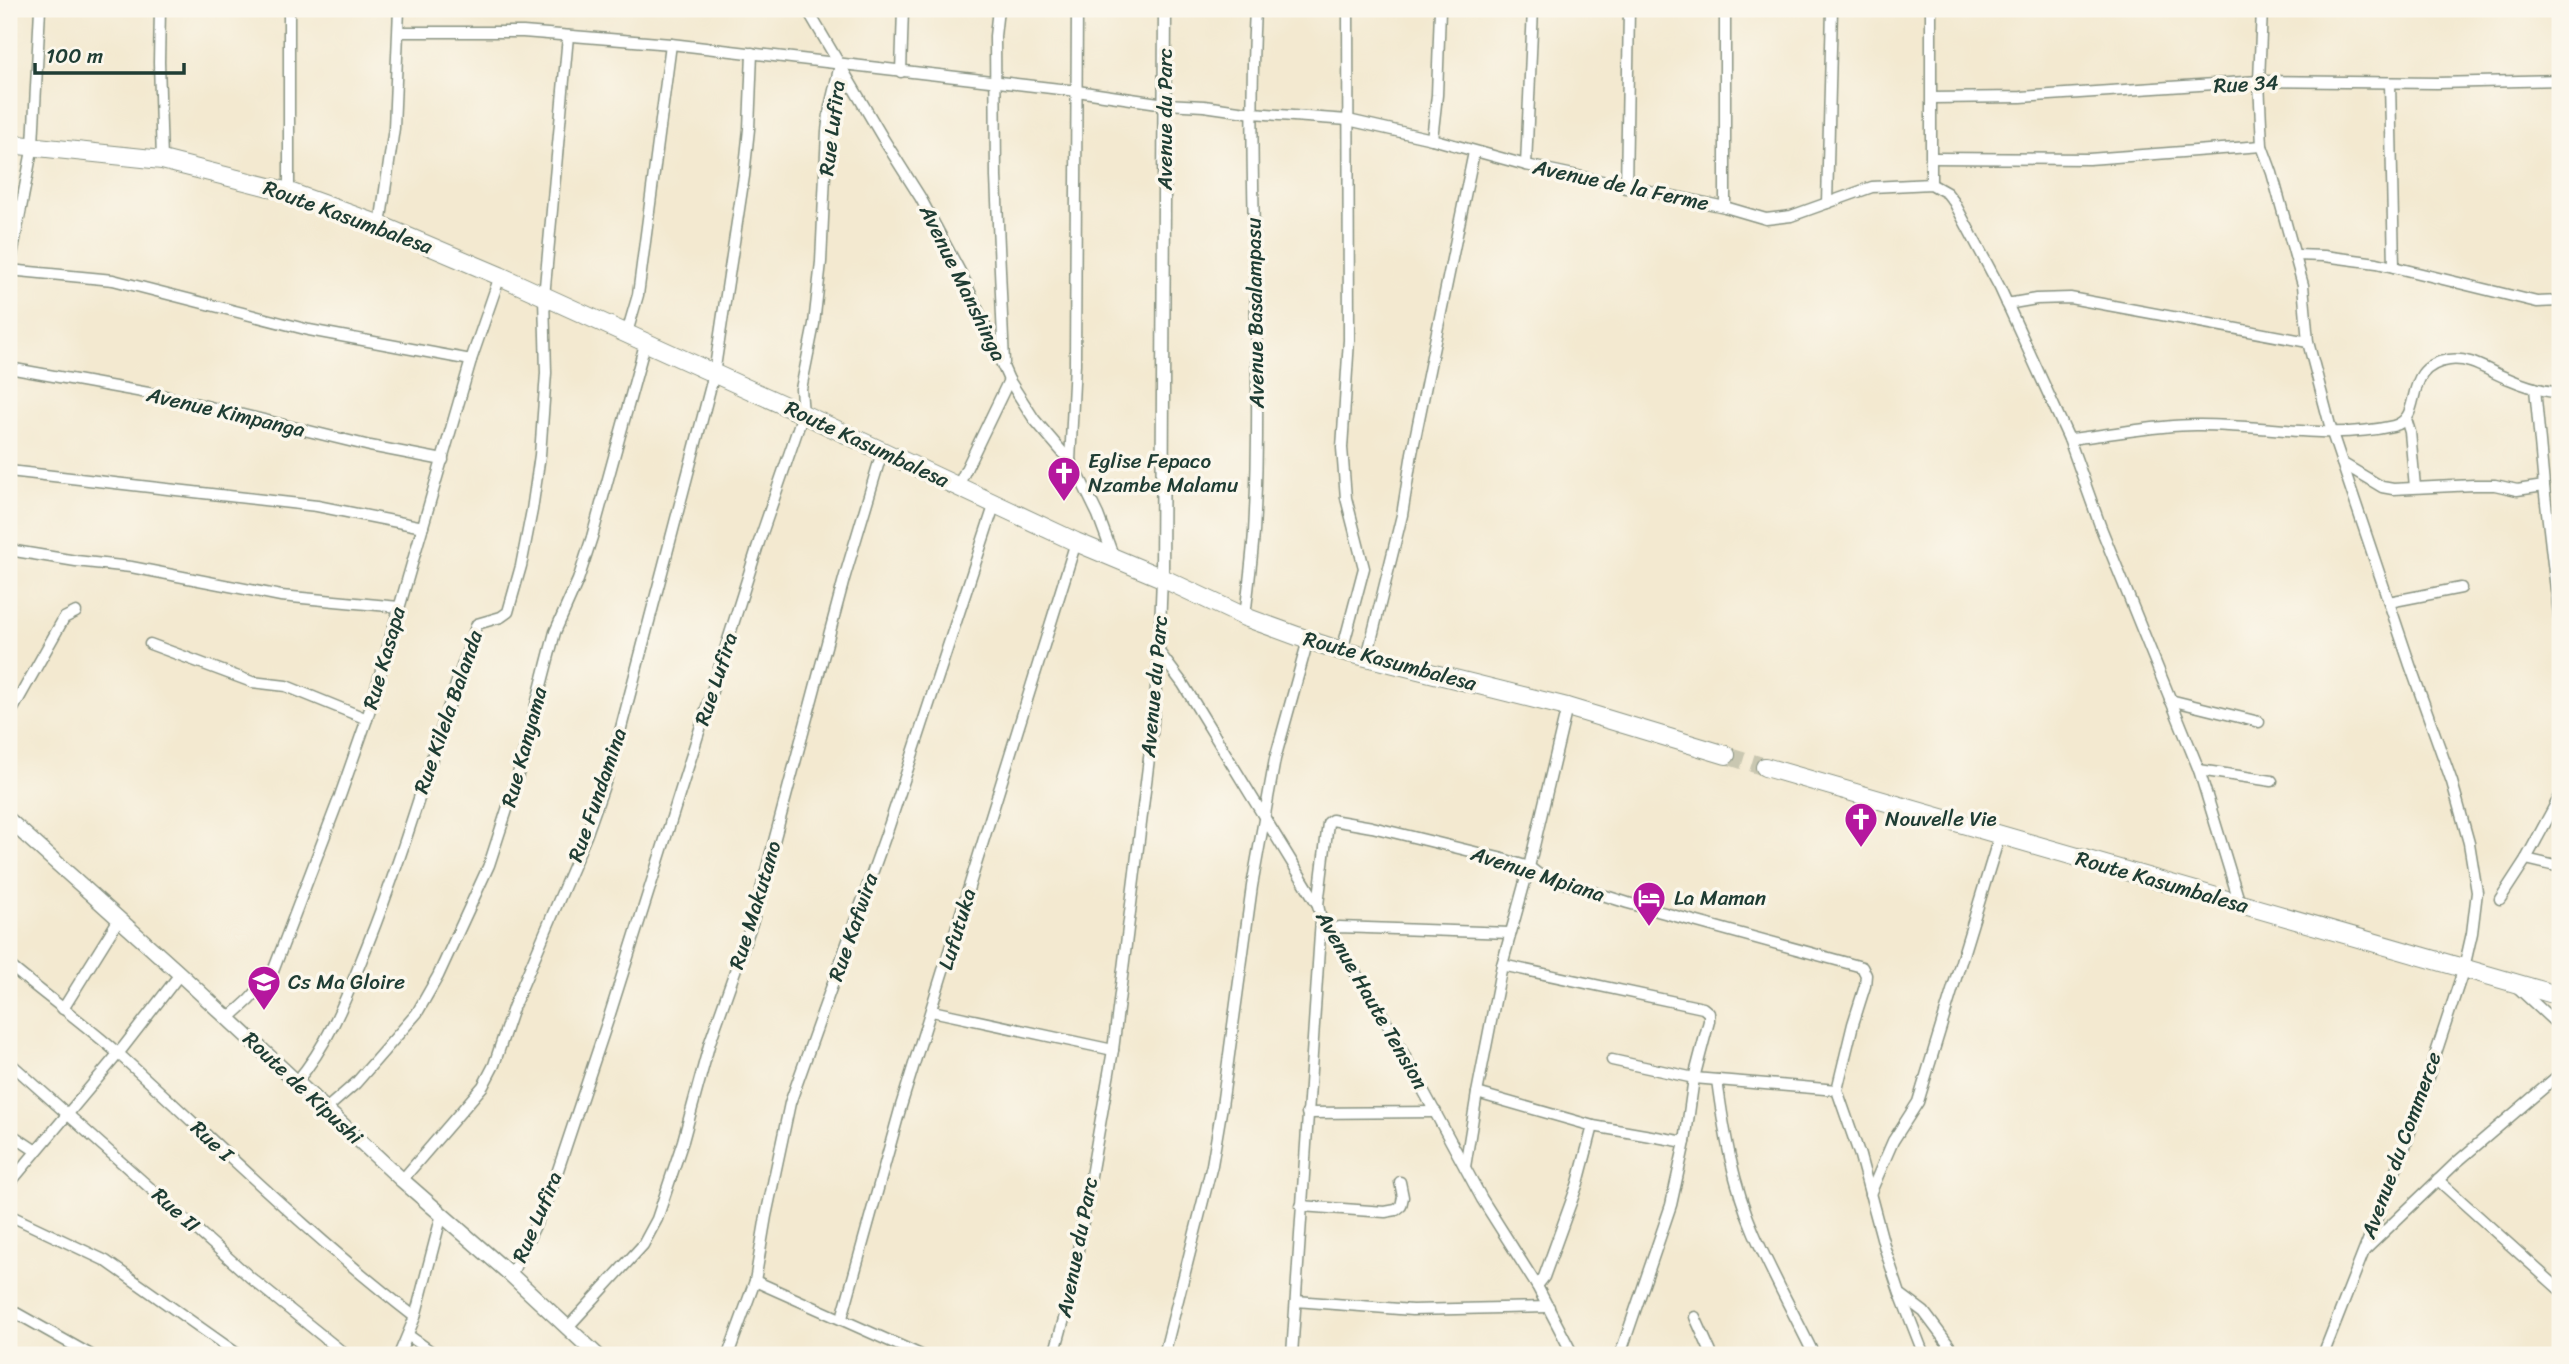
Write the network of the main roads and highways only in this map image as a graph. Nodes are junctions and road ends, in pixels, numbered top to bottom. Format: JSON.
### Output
{"nodes":[{"id":1,"x":9,"y":144,"type":"edge"},
{"id":2,"x":1726,"y":755,"type":"tunnel mouth"},
{"id":3,"x":1765,"y":767,"type":"tunnel mouth"},
{"id":4,"x":9,"y":820,"type":"edge"},
{"id":5,"x":2560,"y":996,"type":"edge"},
{"id":6,"x":597,"y":1355,"type":"edge"}],
"edges":[{"from":1,"to":2,"type":"highway","name":"Route Kasumbalesa"},
{"from":3,"to":5,"type":"highway","name":"Route Kasumbalesa"},
{"from":4,"to":6,"type":"main road","name":"Route de Kipushi"}]}
